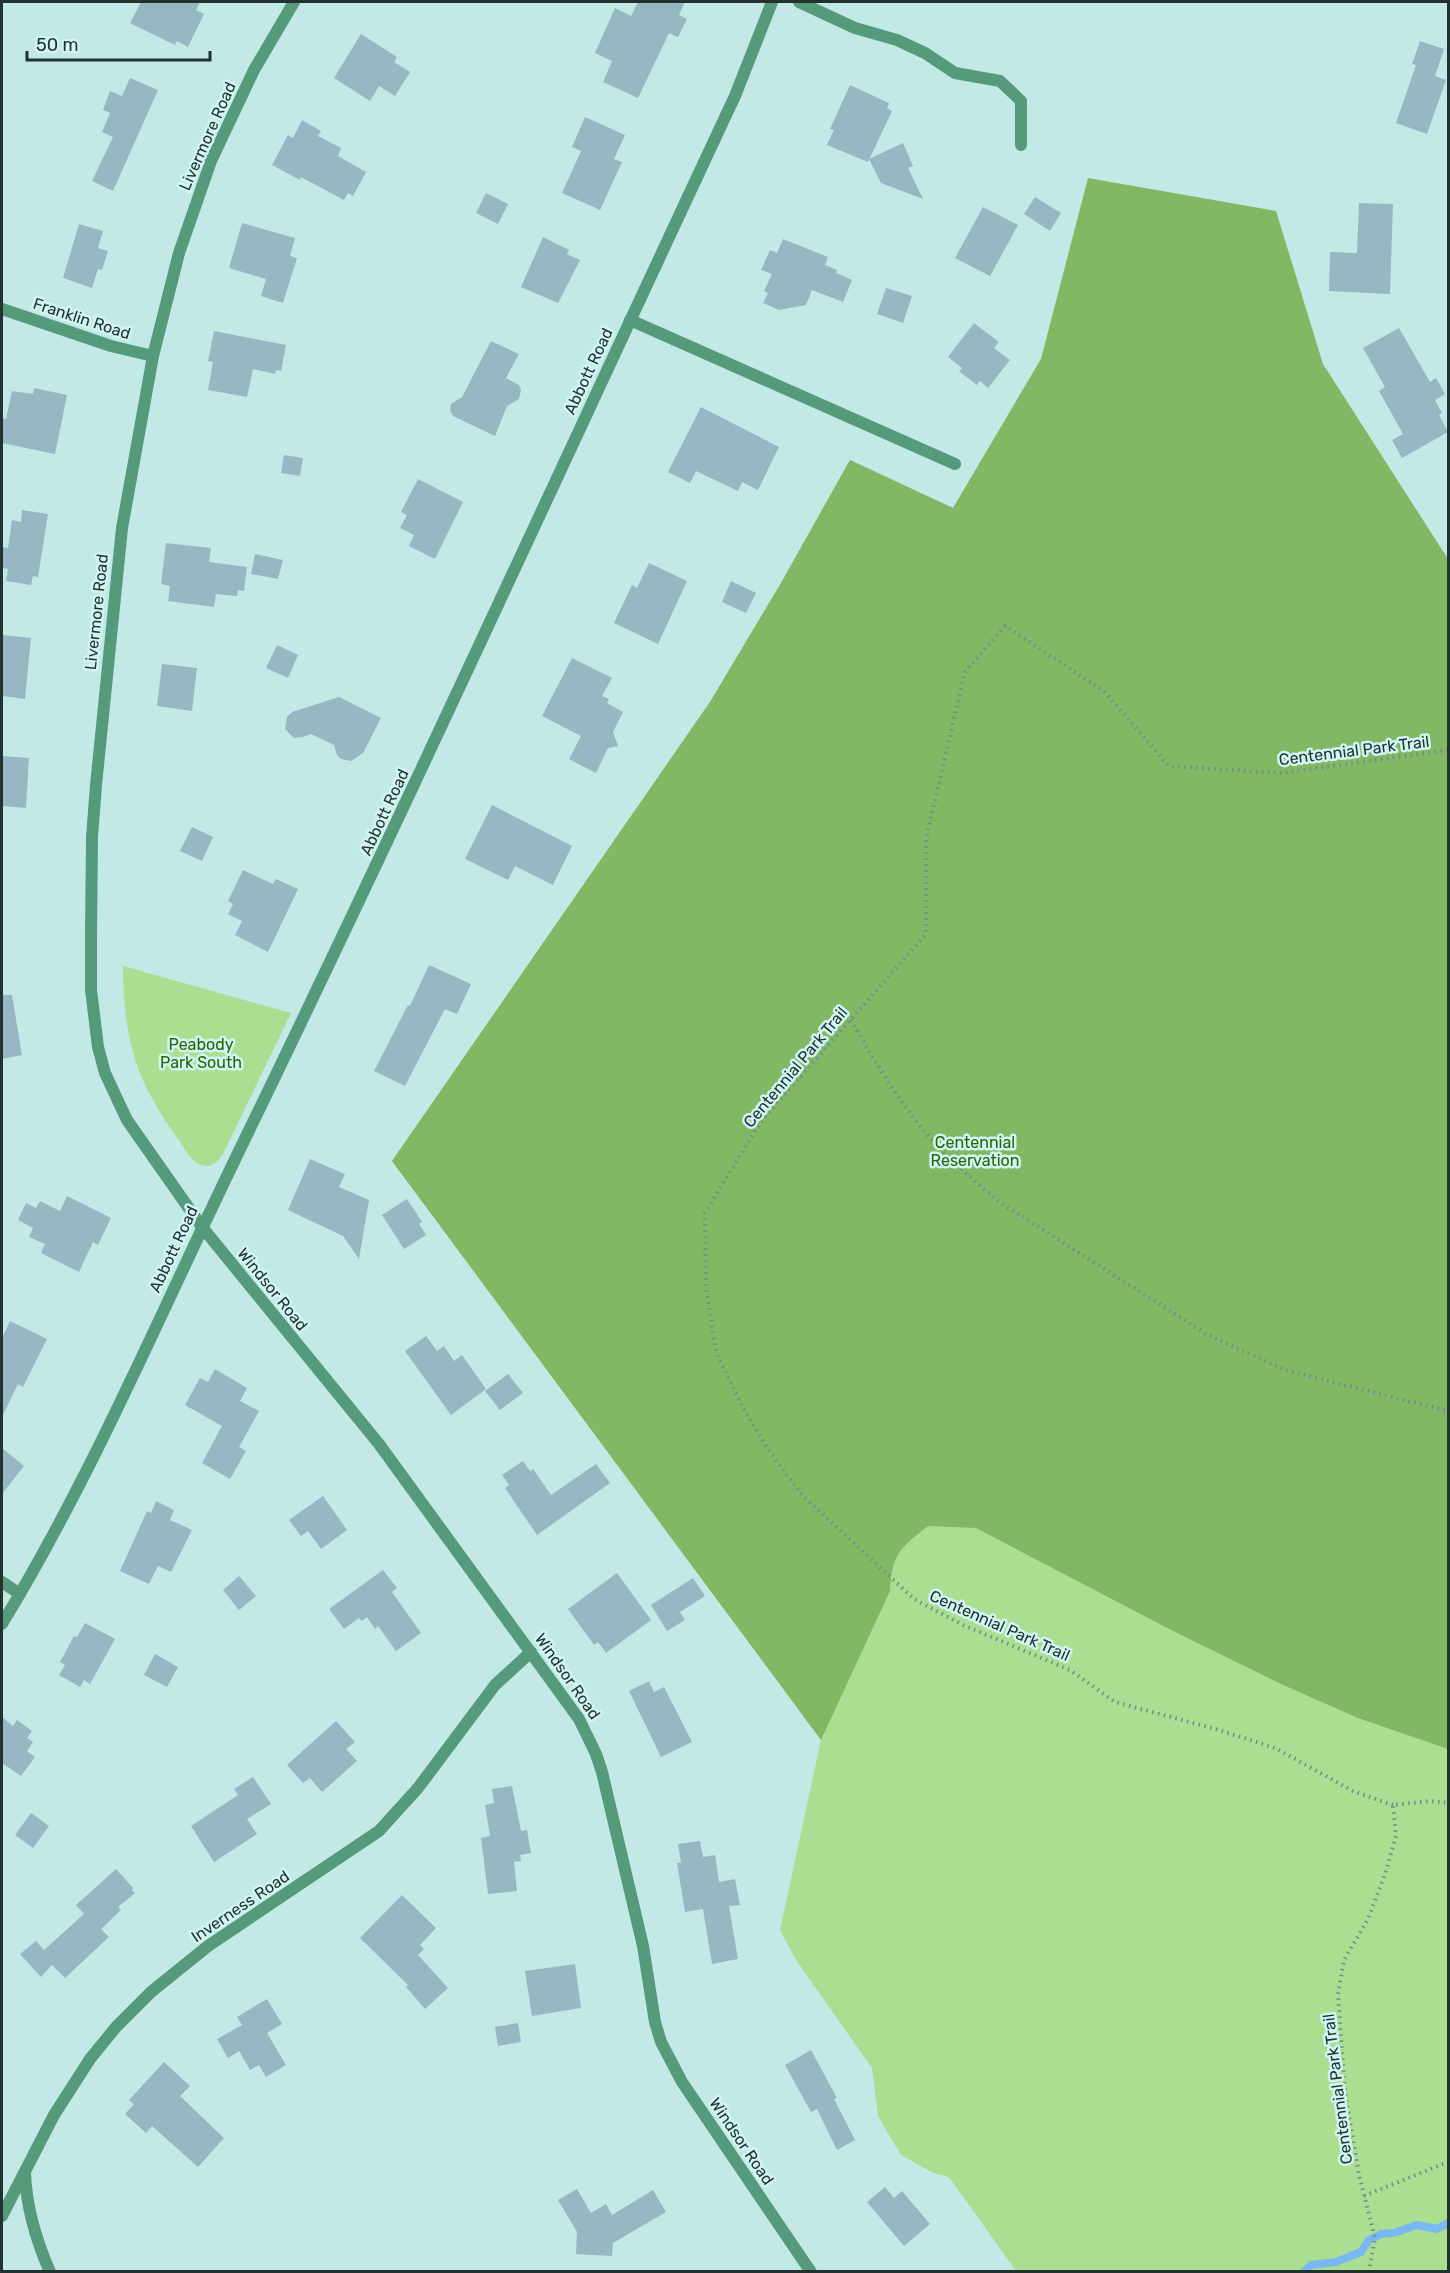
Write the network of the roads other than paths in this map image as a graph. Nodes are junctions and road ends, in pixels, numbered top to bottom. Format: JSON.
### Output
{"nodes":[{"id":1,"x":292,"y":2,"type":"edge"},
{"id":2,"x":772,"y":2,"type":"edge"},
{"id":3,"x":799,"y":2,"type":"edge"},
{"id":4,"x":1021,"y":145,"type":"dead end"},
{"id":5,"x":2,"y":309,"type":"edge"},
{"id":6,"x":630,"y":320,"type":"junction"},
{"id":7,"x":153,"y":356,"type":"junction"},
{"id":8,"x":955,"y":464,"type":"dead end"},
{"id":9,"x":202,"y":1227,"type":"junction"},
{"id":10,"x":2,"y":1582,"type":"edge"},
{"id":11,"x":20,"y":1594,"type":"junction"},
{"id":12,"x":2,"y":1624,"type":"edge"},
{"id":13,"x":531,"y":1652,"type":"junction"},
{"id":14,"x":25,"y":2168,"type":"junction"},
{"id":15,"x":2,"y":2216,"type":"edge"},
{"id":16,"x":50,"y":2271,"type":"edge"},
{"id":17,"x":811,"y":2271,"type":"edge"}],
"edges":[{"from":1,"to":7,"type":"street","name":"Livermore Road"},
{"from":2,"to":6,"type":"street","name":"Abbott Road"},
{"from":3,"to":4,"type":"street"},
{"from":5,"to":7,"type":"street","name":"Franklin Road"},
{"from":6,"to":8,"type":"street"},
{"from":6,"to":9,"type":"street","name":"Abbott Road"},
{"from":7,"to":9,"type":"street","name":"Livermore Road"},
{"from":9,"to":11,"type":"street","name":"Abbott Road"},
{"from":9,"to":13,"type":"street","name":"Windsor Road"},
{"from":10,"to":11,"type":"street"},
{"from":11,"to":12,"type":"street","name":"Abbott Road"},
{"from":13,"to":14,"type":"street","name":"Inverness Road"},
{"from":13,"to":17,"type":"street","name":"Windsor Road"},
{"from":14,"to":15,"type":"street","name":"Inverness Road"},
{"from":14,"to":16,"type":"street"}]}
